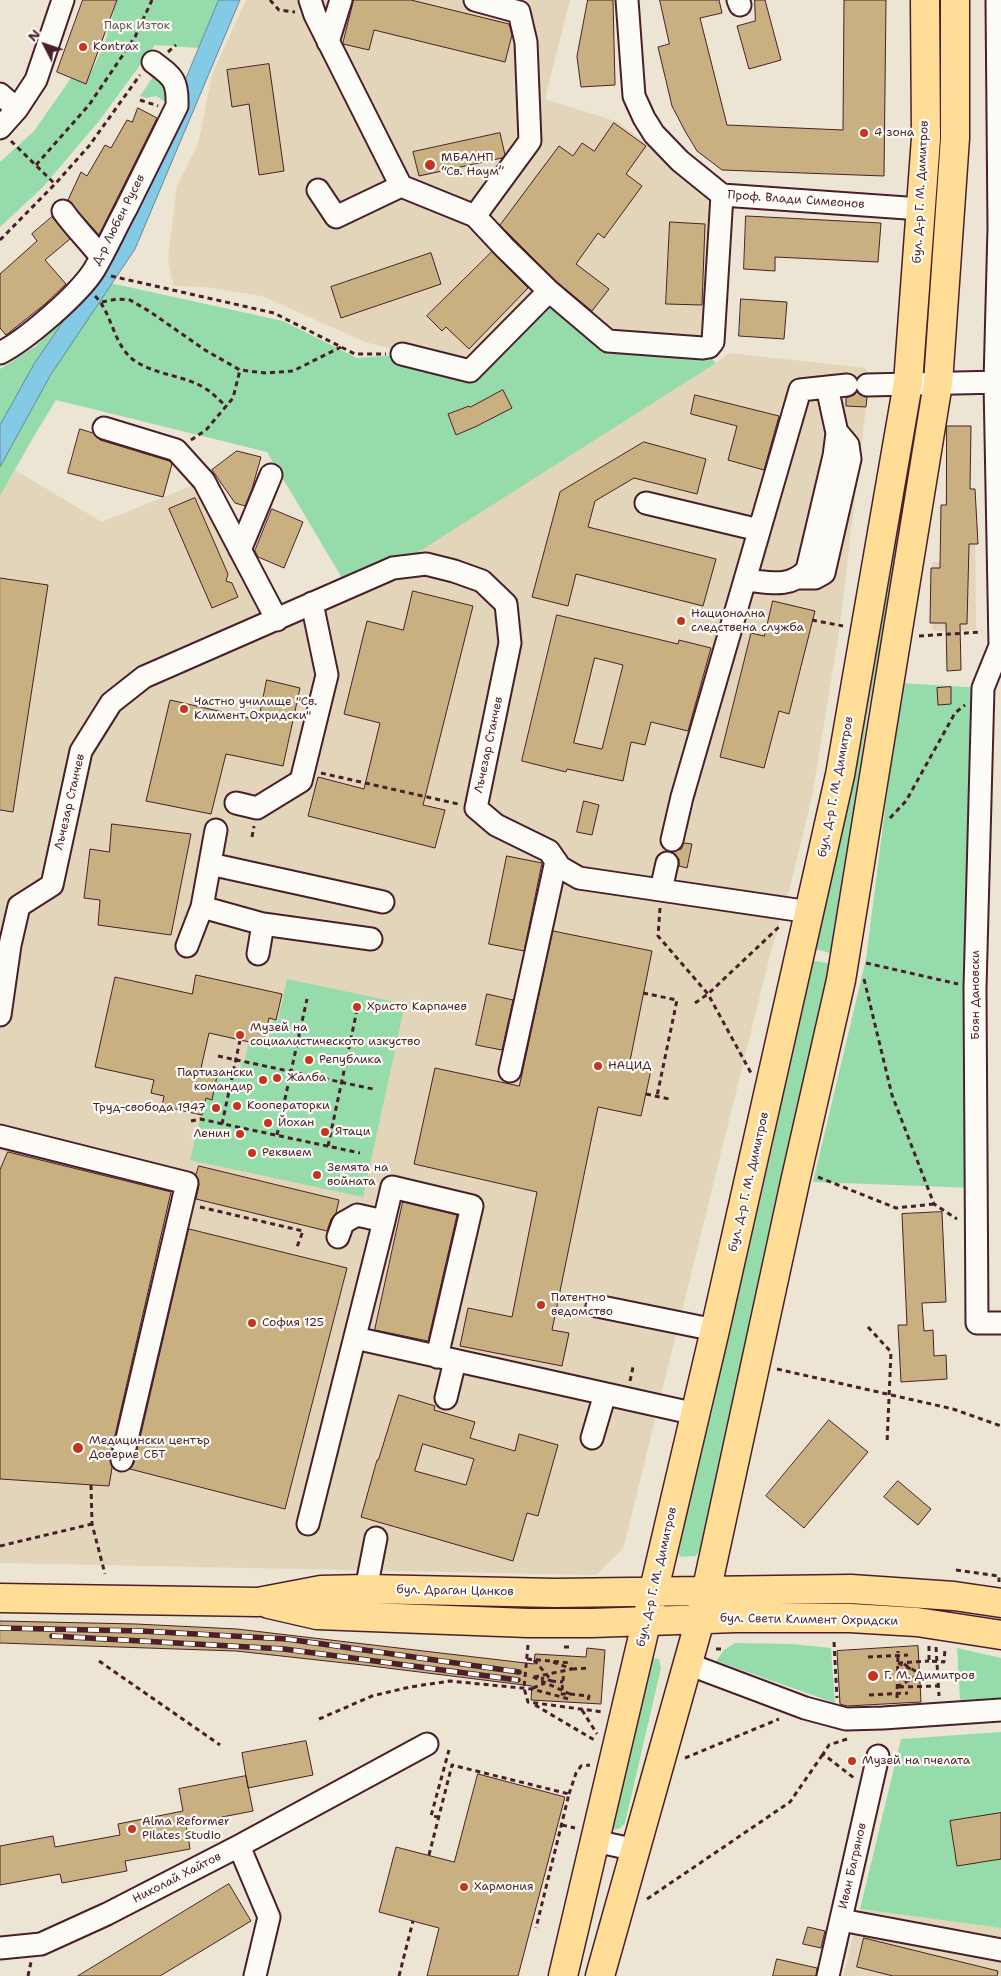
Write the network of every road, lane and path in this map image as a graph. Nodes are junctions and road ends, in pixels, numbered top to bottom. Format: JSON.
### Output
{"nodes":[{"id":1,"x":63,"y":0,"type":"edge"},
{"id":2,"x":152,"y":0,"type":"edge"},
{"id":3,"x":270,"y":0,"type":"edge"},
{"id":4,"x":341,"y":0,"type":"edge"},
{"id":5,"x":475,"y":0,"type":"edge"},
{"id":6,"x":627,"y":0,"type":"edge"},
{"id":7,"x":925,"y":0,"type":"edge"},
{"id":8,"x":955,"y":0,"type":"edge"},
{"id":9,"x":997,"y":0,"type":"edge"},
{"id":10,"x":313,"y":8,"type":"edge"},
{"id":11,"x":328,"y":42,"type":"junction"},
{"id":12,"x":153,"y":62,"type":"joint"},
{"id":13,"x":0,"y":94,"type":"edge"},
{"id":14,"x":18,"y":108,"type":"junction"},
{"id":15,"x":0,"y":128,"type":"edge"},
{"id":16,"x":28,"y":157,"type":"dead end"},
{"id":17,"x":36,"y":165,"type":"junction"},
{"id":18,"x":55,"y":184,"type":"junction"},
{"id":19,"x":401,"y":186,"type":"junction"},
{"id":20,"x":318,"y":190,"type":"dead end"},
{"id":21,"x":722,"y":195,"type":"junction"},
{"id":22,"x":921,"y":209,"type":"junction"},
{"id":23,"x":63,"y":211,"type":"dead end"},
{"id":24,"x":475,"y":216,"type":"junction"},
{"id":25,"x":1000,"y":228,"type":"edge"},
{"id":26,"x":0,"y":240,"type":"edge"},
{"id":27,"x":92,"y":271,"type":"junction"},
{"id":28,"x":549,"y":291,"type":"junction"},
{"id":29,"x":102,"y":302,"type":"junction"},
{"id":30,"x":341,"y":347,"type":"junction"},
{"id":31,"x":0,"y":353,"type":"edge"},
{"id":32,"x":402,"y":354,"type":"joint"},
{"id":33,"x":240,"y":370,"type":"junction"},
{"id":34,"x":998,"y":382,"type":"edge"},
{"id":35,"x":908,"y":383,"type":"junction"},
{"id":36,"x":938,"y":383,"type":"junction"},
{"id":37,"x":847,"y":386,"type":"junction"},
{"id":38,"x":227,"y":407,"type":"junction"},
{"id":39,"x":104,"y":428,"type":"dead end"},
{"id":40,"x":176,"y":450,"type":"junction"},
{"id":41,"x":271,"y":475,"type":"dead end"},
{"id":42,"x":646,"y":503,"type":"dead end"},
{"id":43,"x":759,"y":530,"type":"junction"},
{"id":44,"x":240,"y":550,"type":"junction"},
{"id":45,"x":745,"y":580,"type":"junction"},
{"id":46,"x":312,"y":603,"type":"junction"},
{"id":47,"x":277,"y":620,"type":"junction"},
{"id":48,"x":812,"y":620,"type":"dead end"},
{"id":49,"x":846,"y":626,"type":"dead end"},
{"id":50,"x":917,"y":636,"type":"dead end"},
{"id":51,"x":1000,"y":641,"type":"edge"},
{"id":52,"x":983,"y":688,"type":"junction"},
{"id":53,"x":301,"y":781,"type":"junction"},
{"id":54,"x":236,"y":803,"type":"dead end"},
{"id":55,"x":476,"y":808,"type":"junction"},
{"id":56,"x":887,"y":821,"type":"dead end"},
{"id":57,"x":216,"y":830,"type":"dead end"},
{"id":58,"x":672,"y":840,"type":"dead end"},
{"id":59,"x":556,"y":860,"type":"junction"},
{"id":60,"x":667,"y":863,"type":"dead end"},
{"id":61,"x":210,"y":864,"type":"junction"},
{"id":62,"x":661,"y":890,"type":"junction"},
{"id":63,"x":384,"y":902,"type":"dead end"},
{"id":64,"x":202,"y":907,"type":"junction"},
{"id":65,"x":804,"y":911,"type":"junction"},
{"id":66,"x":263,"y":924,"type":"junction"},
{"id":67,"x":371,"y":939,"type":"dead end"},
{"id":68,"x":5,"y":945,"type":"edge"},
{"id":69,"x":187,"y":946,"type":"dead end"},
{"id":70,"x":258,"y":954,"type":"dead end"},
{"id":71,"x":860,"y":962,"type":"dead end"},
{"id":72,"x":862,"y":971,"type":"dead end"},
{"id":73,"x":975,"y":988,"type":"junction"},
{"id":74,"x":644,"y":993,"type":"dead end"},
{"id":75,"x":708,"y":994,"type":"junction"},
{"id":76,"x":307,"y":999,"type":"dead end"},
{"id":77,"x":695,"y":1003,"type":"dead end"},
{"id":78,"x":357,"y":1010,"type":"dead end"},
{"id":79,"x":0,"y":1015,"type":"edge"},
{"id":80,"x":240,"y":1040,"type":"dead end"},
{"id":81,"x":218,"y":1056,"type":"dead end"},
{"id":82,"x":236,"y":1059,"type":"junction"},
{"id":83,"x":291,"y":1071,"type":"junction"},
{"id":84,"x":510,"y":1071,"type":"dead end"},
{"id":85,"x":752,"y":1074,"type":"dead end"},
{"id":86,"x":342,"y":1082,"type":"junction"},
{"id":87,"x":373,"y":1089,"type":"dead end"},
{"id":88,"x":646,"y":1094,"type":"dead end"},
{"id":89,"x":657,"y":1096,"type":"junction"},
{"id":90,"x":669,"y":1099,"type":"dead end"},
{"id":91,"x":192,"y":1121,"type":"dead end"},
{"id":92,"x":222,"y":1124,"type":"junction"},
{"id":93,"x":278,"y":1135,"type":"junction"},
{"id":94,"x":0,"y":1136,"type":"edge"},
{"id":95,"x":328,"y":1146,"type":"junction"},
{"id":96,"x":360,"y":1153,"type":"dead end"},
{"id":97,"x":812,"y":1174,"type":"dead end"},
{"id":98,"x":934,"y":1204,"type":"junction"},
{"id":99,"x":195,"y":1206,"type":"dead end"},
{"id":100,"x":384,"y":1221,"type":"junction"},
{"id":101,"x":977,"y":1232,"type":"junction"},
{"id":102,"x":338,"y":1237,"type":"dead end"},
{"id":103,"x":298,"y":1247,"type":"dead end"},
{"id":104,"x":597,"y":1306,"type":"dead end"},
{"id":105,"x":1001,"y":1323,"type":"edge"},
{"id":106,"x":868,"y":1327,"type":"dead end"},
{"id":107,"x":716,"y":1330,"type":"junction"},
{"id":108,"x":355,"y":1338,"type":"junction"},
{"id":109,"x":446,"y":1359,"type":"junction"},
{"id":110,"x":768,"y":1366,"type":"dead end"},
{"id":111,"x":605,"y":1394,"type":"junction"},
{"id":112,"x":889,"y":1395,"type":"junction"},
{"id":113,"x":446,"y":1398,"type":"dead end"},
{"id":114,"x":696,"y":1414,"type":"junction"},
{"id":115,"x":1001,"y":1426,"type":"edge"},
{"id":116,"x":592,"y":1438,"type":"dead end"},
{"id":117,"x":887,"y":1444,"type":"dead end"},
{"id":118,"x":122,"y":1460,"type":"dead end"},
{"id":119,"x":91,"y":1485,"type":"dead end"},
{"id":120,"x":92,"y":1524,"type":"junction"},
{"id":121,"x":308,"y":1524,"type":"dead end"},
{"id":122,"x":376,"y":1538,"type":"dead end"},
{"id":123,"x":0,"y":1546,"type":"edge"},
{"id":124,"x":956,"y":1570,"type":"dead end"},
{"id":125,"x":105,"y":1574,"type":"dead end"},
{"id":126,"x":366,"y":1588,"type":"junction"},
{"id":127,"x":706,"y":1590,"type":"junction"},
{"id":128,"x":653,"y":1592,"type":"junction"},
{"id":129,"x":1000,"y":1592,"type":"edge"},
{"id":130,"x":0,"y":1598,"type":"edge"},
{"id":131,"x":258,"y":1602,"type":"junction"},
{"id":132,"x":700,"y":1620,"type":"junction"},
{"id":133,"x":646,"y":1621,"type":"junction"},
{"id":134,"x":1001,"y":1635,"type":"edge"},
{"id":135,"x":834,"y":1642,"type":"dead end"},
{"id":136,"x":930,"y":1644,"type":"dead end"},
{"id":137,"x":528,"y":1645,"type":"dead end"},
{"id":138,"x":945,"y":1646,"type":"dead end"},
{"id":139,"x":936,"y":1648,"type":"dead end"},
{"id":140,"x":716,"y":1649,"type":"dead end"},
{"id":141,"x":722,"y":1649,"type":"dead end"},
{"id":142,"x":898,"y":1654,"type":"junction"},
{"id":143,"x":908,"y":1655,"type":"dead end"},
{"id":144,"x":868,"y":1657,"type":"dead end"},
{"id":145,"x":527,"y":1659,"type":"junction"},
{"id":146,"x":534,"y":1660,"type":"junction"},
{"id":147,"x":99,"y":1661,"type":"dead end"},
{"id":148,"x":929,"y":1661,"type":"junction"},
{"id":149,"x":553,"y":1662,"type":"junction"},
{"id":150,"x":936,"y":1662,"type":"junction"},
{"id":151,"x":572,"y":1663,"type":"dead end"},
{"id":152,"x":898,"y":1663,"type":"junction"},
{"id":153,"x":688,"y":1664,"type":"junction"},
{"id":154,"x":588,"y":1668,"type":"dead end"},
{"id":155,"x":572,"y":1669,"type":"junction"},
{"id":156,"x":564,"y":1670,"type":"junction"},
{"id":157,"x":546,"y":1674,"type":"junction"},
{"id":158,"x":920,"y":1674,"type":"junction"},
{"id":159,"x":938,"y":1674,"type":"junction"},
{"id":160,"x":525,"y":1676,"type":"junction"},
{"id":161,"x":533,"y":1677,"type":"junction"},
{"id":162,"x":563,"y":1682,"type":"junction"},
{"id":163,"x":546,"y":1683,"type":"junction"},
{"id":164,"x":552,"y":1683,"type":"junction"},
{"id":165,"x":938,"y":1686,"type":"junction"},
{"id":166,"x":897,"y":1687,"type":"junction"},
{"id":167,"x":524,"y":1688,"type":"junction"},
{"id":168,"x":532,"y":1689,"type":"junction"},
{"id":169,"x":562,"y":1690,"type":"junction"},
{"id":170,"x":550,"y":1694,"type":"junction"},
{"id":171,"x":570,"y":1694,"type":"junction"},
{"id":172,"x":897,"y":1694,"type":"junction"},
{"id":173,"x":908,"y":1694,"type":"dead end"},
{"id":174,"x":870,"y":1695,"type":"dead end"},
{"id":175,"x":570,"y":1699,"type":"dead end"},
{"id":176,"x":588,"y":1700,"type":"dead end"},
{"id":177,"x":897,"y":1700,"type":"dead end"},
{"id":178,"x":532,"y":1703,"type":"junction"},
{"id":179,"x":805,"y":1708,"type":"junction"},
{"id":180,"x":582,"y":1710,"type":"junction"},
{"id":181,"x":1001,"y":1710,"type":"edge"},
{"id":182,"x":611,"y":1714,"type":"dead end"},
{"id":183,"x":940,"y":1714,"type":"junction"},
{"id":184,"x":838,"y":1717,"type":"junction"},
{"id":185,"x":319,"y":1719,"type":"dead end"},
{"id":186,"x":856,"y":1736,"type":"dead end"},
{"id":187,"x":599,"y":1738,"type":"dead end"},
{"id":188,"x":427,"y":1744,"type":"dead end"},
{"id":189,"x":220,"y":1745,"type":"dead end"},
{"id":190,"x":603,"y":1746,"type":"dead end"},
{"id":191,"x":449,"y":1750,"type":"dead end"},
{"id":192,"x":823,"y":1754,"type":"junction"},
{"id":193,"x":878,"y":1756,"type":"dead end"},
{"id":194,"x":685,"y":1758,"type":"dead end"},
{"id":195,"x":593,"y":1766,"type":"dead end"},
{"id":196,"x":870,"y":1790,"type":"junction"},
{"id":197,"x":569,"y":1794,"type":"junction"},
{"id":198,"x":438,"y":1817,"type":"junction"},
{"id":199,"x":562,"y":1825,"type":"junction"},
{"id":200,"x":585,"y":1834,"type":"junction"},
{"id":201,"x":239,"y":1846,"type":"junction"},
{"id":202,"x":636,"y":1850,"type":"junction"},
{"id":203,"x":429,"y":1856,"type":"dead end"},
{"id":204,"x":647,"y":1899,"type":"dead end"},
{"id":205,"x":840,"y":1920,"type":"junction"},
{"id":206,"x":413,"y":1921,"type":"dead end"},
{"id":207,"x":536,"y":1928,"type":"dead end"},
{"id":208,"x":0,"y":1948,"type":"edge"},
{"id":209,"x":1001,"y":1950,"type":"edge"},
{"id":210,"x":31,"y":1967,"type":"dead end"},
{"id":211,"x":28,"y":1976,"type":"edge"},
{"id":212,"x":255,"y":1976,"type":"edge"},
{"id":213,"x":399,"y":1976,"type":"edge"},
{"id":214,"x":562,"y":1976,"type":"edge"},
{"id":215,"x":600,"y":1976,"type":"edge"},
{"id":216,"x":828,"y":1976,"type":"edge"}],
"edges":[{"from":1,"to":14,"type":"street"},
{"from":2,"to":17,"type":"path"},
{"from":3,"to":10,"type":"path"},
{"from":4,"to":11,"type":"street"},
{"from":5,"to":24,"type":"street"},
{"from":6,"to":21,"type":"street","name":"Проф. Влади Симеонов"},
{"from":7,"to":22,"type":"main road","name":"бул. Д-р Г. М. Димитров"},
{"from":8,"to":36,"type":"main road"},
{"from":9,"to":25,"type":"street","name":"Боян Дановски"},
{"from":10,"to":11,"type":"street"},
{"from":11,"to":19,"type":"street"},
{"from":12,"to":18,"type":"path"},
{"from":12,"to":27,"type":"street","name":"Д-р Любен Русев"},
{"from":13,"to":14,"type":"street"},
{"from":14,"to":15,"type":"street"},
{"from":16,"to":17,"type":"path"},
{"from":17,"to":18,"type":"path"},
{"from":18,"to":26,"type":"path"},
{"from":19,"to":20,"type":"street"},
{"from":19,"to":24,"type":"street"},
{"from":21,"to":22,"type":"street","name":"Проф. Влади Симеонов"},
{"from":21,"to":28,"type":"street"},
{"from":22,"to":35,"type":"main road","name":"бул. Д-р Г. М. Димитров"},
{"from":23,"to":27,"type":"street"},
{"from":24,"to":28,"type":"street"},
{"from":25,"to":34,"type":"street","name":"Боян Дановски"},
{"from":27,"to":29,"type":"path"},
{"from":27,"to":30,"type":"path"},
{"from":27,"to":31,"type":"street","name":"Д-р Любен Русев"},
{"from":28,"to":32,"type":"street"},
{"from":29,"to":33,"type":"path"},
{"from":29,"to":38,"type":"path"},
{"from":30,"to":32,"type":"path"},
{"from":30,"to":33,"type":"path"},
{"from":33,"to":38,"type":"path"},
{"from":34,"to":36,"type":"street"},
{"from":34,"to":51,"type":"street","name":"Боян Дановски"},
{"from":35,"to":36,"type":"street"},
{"from":35,"to":37,"type":"street"},
{"from":35,"to":65,"type":"main road","name":"бул. Д-р Г. М. Димитров"},
{"from":36,"to":127,"type":"main road"},
{"from":37,"to":43,"type":"street"},
{"from":37,"to":45,"type":"street"},
{"from":38,"to":40,"type":"path"},
{"from":39,"to":40,"type":"street"},
{"from":40,"to":44,"type":"street"},
{"from":41,"to":44,"type":"street"},
{"from":42,"to":43,"type":"street"},
{"from":43,"to":45,"type":"street"},
{"from":44,"to":47,"type":"street"},
{"from":45,"to":58,"type":"street"},
{"from":46,"to":47,"type":"street","name":"Лъчезар Станчев"},
{"from":46,"to":53,"type":"street"},
{"from":46,"to":55,"type":"street","name":"Лъчезар Станчев"},
{"from":47,"to":68,"type":"street","name":"Лъчезар Станчев"},
{"from":48,"to":49,"type":"path"},
{"from":50,"to":51,"type":"path"},
{"from":51,"to":52,"type":"street","name":"Боян Дановски"},
{"from":52,"to":56,"type":"path"},
{"from":52,"to":73,"type":"street","name":"Боян Дановски"},
{"from":53,"to":54,"type":"street"},
{"from":53,"to":55,"type":"path"},
{"from":55,"to":59,"type":"street","name":"Лъчезар Станчев"},
{"from":57,"to":61,"type":"street"},
{"from":59,"to":62,"type":"street","name":"Лъчезар Станчев"},
{"from":59,"to":84,"type":"street"},
{"from":60,"to":62,"type":"street"},
{"from":61,"to":63,"type":"street"},
{"from":61,"to":64,"type":"street"},
{"from":62,"to":65,"type":"street","name":"Лъчезар Станчев"},
{"from":62,"to":75,"type":"path"},
{"from":64,"to":66,"type":"street"},
{"from":64,"to":69,"type":"street"},
{"from":65,"to":75,"type":"path"},
{"from":65,"to":107,"type":"main road","name":"бул. Д-р Г. М. Димитров"},
{"from":66,"to":67,"type":"street"},
{"from":66,"to":70,"type":"street"},
{"from":68,"to":79,"type":"street","name":"Лъчезар Станчев"},
{"from":71,"to":73,"type":"path"},
{"from":72,"to":98,"type":"path"},
{"from":73,"to":101,"type":"street","name":"Боян Дановски"},
{"from":74,"to":89,"type":"path"},
{"from":75,"to":77,"type":"path"},
{"from":75,"to":85,"type":"path"},
{"from":76,"to":83,"type":"path"},
{"from":78,"to":86,"type":"path"},
{"from":80,"to":82,"type":"path"},
{"from":81,"to":82,"type":"path"},
{"from":82,"to":83,"type":"path"},
{"from":82,"to":92,"type":"path"},
{"from":83,"to":86,"type":"path"},
{"from":83,"to":93,"type":"path"},
{"from":86,"to":87,"type":"path"},
{"from":86,"to":95,"type":"path"},
{"from":88,"to":89,"type":"path"},
{"from":89,"to":90,"type":"path"},
{"from":91,"to":92,"type":"path"},
{"from":92,"to":93,"type":"path"},
{"from":93,"to":95,"type":"path"},
{"from":94,"to":118,"type":"street"},
{"from":95,"to":96,"type":"path"},
{"from":97,"to":98,"type":"path"},
{"from":98,"to":101,"type":"path"},
{"from":99,"to":103,"type":"path"},
{"from":100,"to":102,"type":"street"},
{"from":100,"to":108,"type":"street"},
{"from":100,"to":109,"type":"street"},
{"from":101,"to":105,"type":"street","name":"Боян Дановски"},
{"from":104,"to":107,"type":"street"},
{"from":106,"to":112,"type":"path"},
{"from":107,"to":114,"type":"main road","name":"бул. Д-р Г. М. Димитров"},
{"from":108,"to":109,"type":"street"},
{"from":108,"to":121,"type":"street"},
{"from":109,"to":111,"type":"street"},
{"from":109,"to":113,"type":"street"},
{"from":110,"to":112,"type":"path"},
{"from":111,"to":114,"type":"street"},
{"from":111,"to":116,"type":"street"},
{"from":112,"to":115,"type":"path"},
{"from":112,"to":117,"type":"path"},
{"from":114,"to":128,"type":"main road","name":"бул. Д-р Г. М. Димитров"},
{"from":119,"to":120,"type":"path"},
{"from":120,"to":123,"type":"path"},
{"from":120,"to":125,"type":"path"},
{"from":122,"to":126,"type":"street"},
{"from":124,"to":129,"type":"path"},
{"from":126,"to":128,"type":"main road","name":"бул. Драган Цанков"},
{"from":126,"to":131,"type":"main road","name":"бул. Драган Цанков"},
{"from":127,"to":128,"type":"main road"},
{"from":127,"to":129,"type":"main road"},
{"from":127,"to":132,"type":"main road"},
{"from":128,"to":133,"type":"main road","name":"бул. Д-р Г. М. Димитров"},
{"from":130,"to":131,"type":"main road","name":"бул. Драган Цанков"},
{"from":131,"to":133,"type":"main road","name":"бул. Драган Цанков"},
{"from":132,"to":133,"type":"main road","name":"бул. Свети Климент Охридски"},
{"from":132,"to":134,"type":"main road","name":"бул. Свети Климент Охридски"},
{"from":132,"to":153,"type":"main road"},
{"from":133,"to":200,"type":"main road","name":"бул. Д-р Г. М. Димитров"},
{"from":135,"to":184,"type":"path"},
{"from":136,"to":148,"type":"path"},
{"from":137,"to":145,"type":"path"},
{"from":138,"to":150,"type":"path"},
{"from":139,"to":150,"type":"path"},
{"from":140,"to":141,"type":"path"},
{"from":142,"to":143,"type":"path"},
{"from":142,"to":144,"type":"path"},
{"from":142,"to":152,"type":"path"},
{"from":145,"to":146,"type":"path"},
{"from":145,"to":160,"type":"path"},
{"from":146,"to":149,"type":"path"},
{"from":146,"to":157,"type":"path"},
{"from":147,"to":189,"type":"path"},
{"from":148,"to":150,"type":"path"},
{"from":148,"to":152,"type":"path"},
{"from":149,"to":151,"type":"path"},
{"from":149,"to":155,"type":"path"},
{"from":150,"to":159,"type":"path"},
{"from":152,"to":158,"type":"path"},
{"from":152,"to":166,"type":"path"},
{"from":153,"to":179,"type":"street"},
{"from":153,"to":202,"type":"main road"},
{"from":154,"to":155,"type":"path"},
{"from":155,"to":156,"type":"path"},
{"from":156,"to":157,"type":"path"},
{"from":156,"to":162,"type":"path"},
{"from":157,"to":161,"type":"path"},
{"from":157,"to":164,"type":"path"},
{"from":158,"to":159,"type":"path"},
{"from":158,"to":166,"type":"path"},
{"from":159,"to":165,"type":"path"},
{"from":160,"to":161,"type":"path"},
{"from":160,"to":167,"type":"path"},
{"from":161,"to":163,"type":"path"},
{"from":161,"to":164,"type":"path"},
{"from":162,"to":164,"type":"path"},
{"from":162,"to":169,"type":"path"},
{"from":163,"to":164,"type":"path"},
{"from":163,"to":168,"type":"path"},
{"from":164,"to":169,"type":"path"},
{"from":165,"to":166,"type":"path"},
{"from":165,"to":183,"type":"path"},
{"from":166,"to":172,"type":"path"},
{"from":167,"to":168,"type":"path"},
{"from":167,"to":178,"type":"path"},
{"from":167,"to":185,"type":"path"},
{"from":168,"to":170,"type":"path"},
{"from":169,"to":171,"type":"path"},
{"from":170,"to":171,"type":"path"},
{"from":170,"to":175,"type":"path"},
{"from":171,"to":176,"type":"path"},
{"from":172,"to":173,"type":"path"},
{"from":172,"to":174,"type":"path"},
{"from":172,"to":177,"type":"path"},
{"from":178,"to":180,"type":"path"},
{"from":178,"to":190,"type":"path"},
{"from":179,"to":184,"type":"street"},
{"from":179,"to":194,"type":"path"},
{"from":180,"to":182,"type":"path"},
{"from":180,"to":187,"type":"path"},
{"from":181,"to":183,"type":"street"},
{"from":183,"to":184,"type":"street"},
{"from":186,"to":192,"type":"path"},
{"from":188,"to":201,"type":"street","name":"Николай Хайтов"},
{"from":191,"to":198,"type":"path"},
{"from":192,"to":196,"type":"path"},
{"from":192,"to":204,"type":"path"},
{"from":193,"to":196,"type":"street","name":"Иван Багрянов"},
{"from":195,"to":197,"type":"path"},
{"from":196,"to":205,"type":"street","name":"Иван Багрянов"},
{"from":197,"to":198,"type":"path"},
{"from":197,"to":199,"type":"path"},
{"from":198,"to":203,"type":"path"},
{"from":199,"to":200,"type":"path"},
{"from":199,"to":207,"type":"path"},
{"from":200,"to":202,"type":"street"},
{"from":200,"to":214,"type":"main road","name":"бул. Д-р Г. М. Димитров"},
{"from":201,"to":208,"type":"street","name":"Николай Хайтов"},
{"from":201,"to":212,"type":"street"},
{"from":202,"to":215,"type":"main road"},
{"from":205,"to":209,"type":"street"},
{"from":205,"to":216,"type":"street","name":"Иван Багрянов"},
{"from":206,"to":213,"type":"path"},
{"from":210,"to":211,"type":"path"}]}
